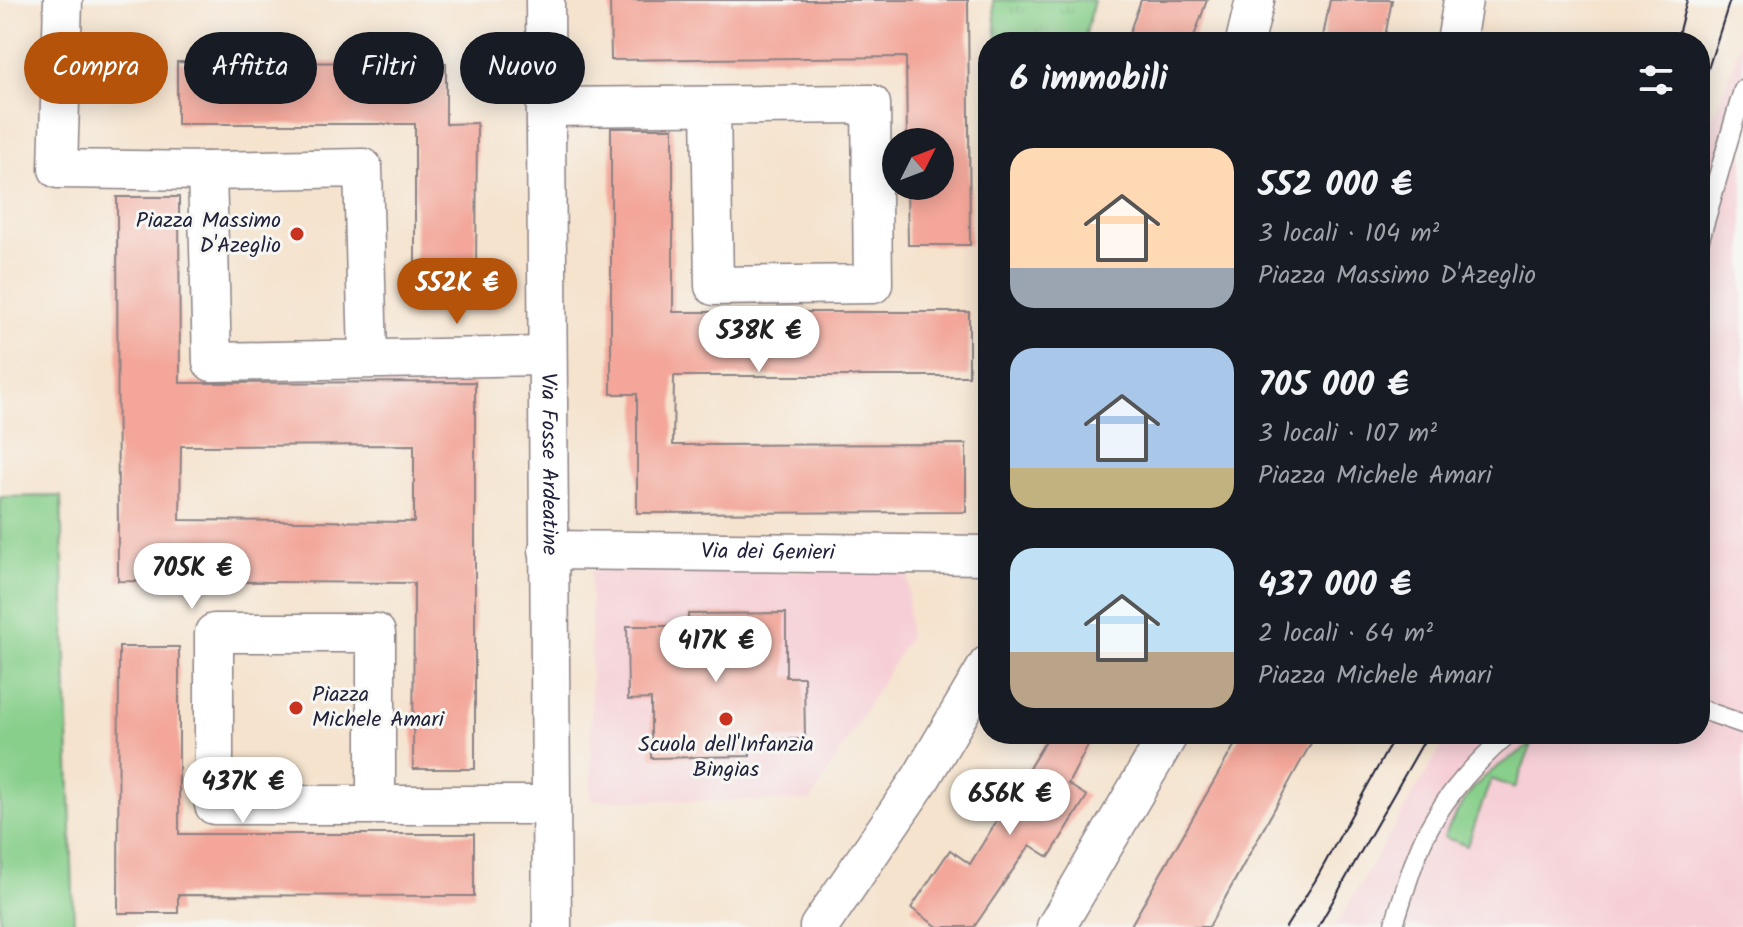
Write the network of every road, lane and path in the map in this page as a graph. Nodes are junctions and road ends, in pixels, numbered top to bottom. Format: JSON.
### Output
{"nodes":[{"id":1,"x":63,"y":0,"type":"edge"},
{"id":2,"x":545,"y":0,"type":"edge"},
{"id":3,"x":1255,"y":0,"type":"edge"},
{"id":4,"x":1463,"y":0,"type":"edge"},
{"id":5,"x":1247,"y":32,"type":"edge"},
{"id":6,"x":1458,"y":32,"type":"edge"},
{"id":7,"x":1743,"y":90,"type":"edge"},
{"id":8,"x":711,"y":106,"type":"junction"},
{"id":9,"x":546,"y":107,"type":"junction"},
{"id":10,"x":207,"y":171,"type":"junction"},
{"id":11,"x":1710,"y":204,"type":"edge"},
{"id":12,"x":547,"y":356,"type":"junction"},
{"id":13,"x":368,"y":358,"type":"junction"},
{"id":14,"x":548,"y":550,"type":"junction"},
{"id":15,"x":978,"y":555,"type":"edge"},
{"id":16,"x":978,"y":682,"type":"edge"},
{"id":17,"x":1710,"y":712,"type":"edge"},
{"id":18,"x":1743,"y":724,"type":"edge"},
{"id":19,"x":1163,"y":744,"type":"edge"},
{"id":20,"x":1497,"y":744,"type":"edge"},
{"id":21,"x":376,"y":805,"type":"junction"},
{"id":22,"x":550,"y":805,"type":"junction"},
{"id":23,"x":552,"y":927,"type":"edge"},
{"id":24,"x":819,"y":927,"type":"edge"},
{"id":25,"x":1056,"y":927,"type":"edge"},
{"id":26,"x":1393,"y":927,"type":"edge"}],
"edges":[{"from":1,"to":10,"type":"street"},
{"from":2,"to":9,"type":"street","name":"Via Fosse Ardeatine"},
{"from":3,"to":5,"type":"street"},
{"from":4,"to":6,"type":"street"},
{"from":7,"to":11,"type":"lane"},
{"from":8,"to":8,"type":"street"},
{"from":8,"to":9,"type":"street"},
{"from":9,"to":12,"type":"street","name":"Via Fosse Ardeatine"},
{"from":10,"to":13,"type":"street"},
{"from":10,"to":13,"type":"street"},
{"from":12,"to":13,"type":"street"},
{"from":12,"to":14,"type":"street","name":"Via Fosse Ardeatine"},
{"from":14,"to":15,"type":"street","name":"Via dei Genieri"},
{"from":14,"to":22,"type":"street","name":"Via Fosse Ardeatine"},
{"from":16,"to":24,"type":"street"},
{"from":17,"to":18,"type":"lane"},
{"from":19,"to":25,"type":"street"},
{"from":20,"to":26,"type":"lane"},
{"from":21,"to":21,"type":"street"},
{"from":21,"to":22,"type":"street"},
{"from":22,"to":23,"type":"street","name":"Via Fosse Ardeatine"}]}
